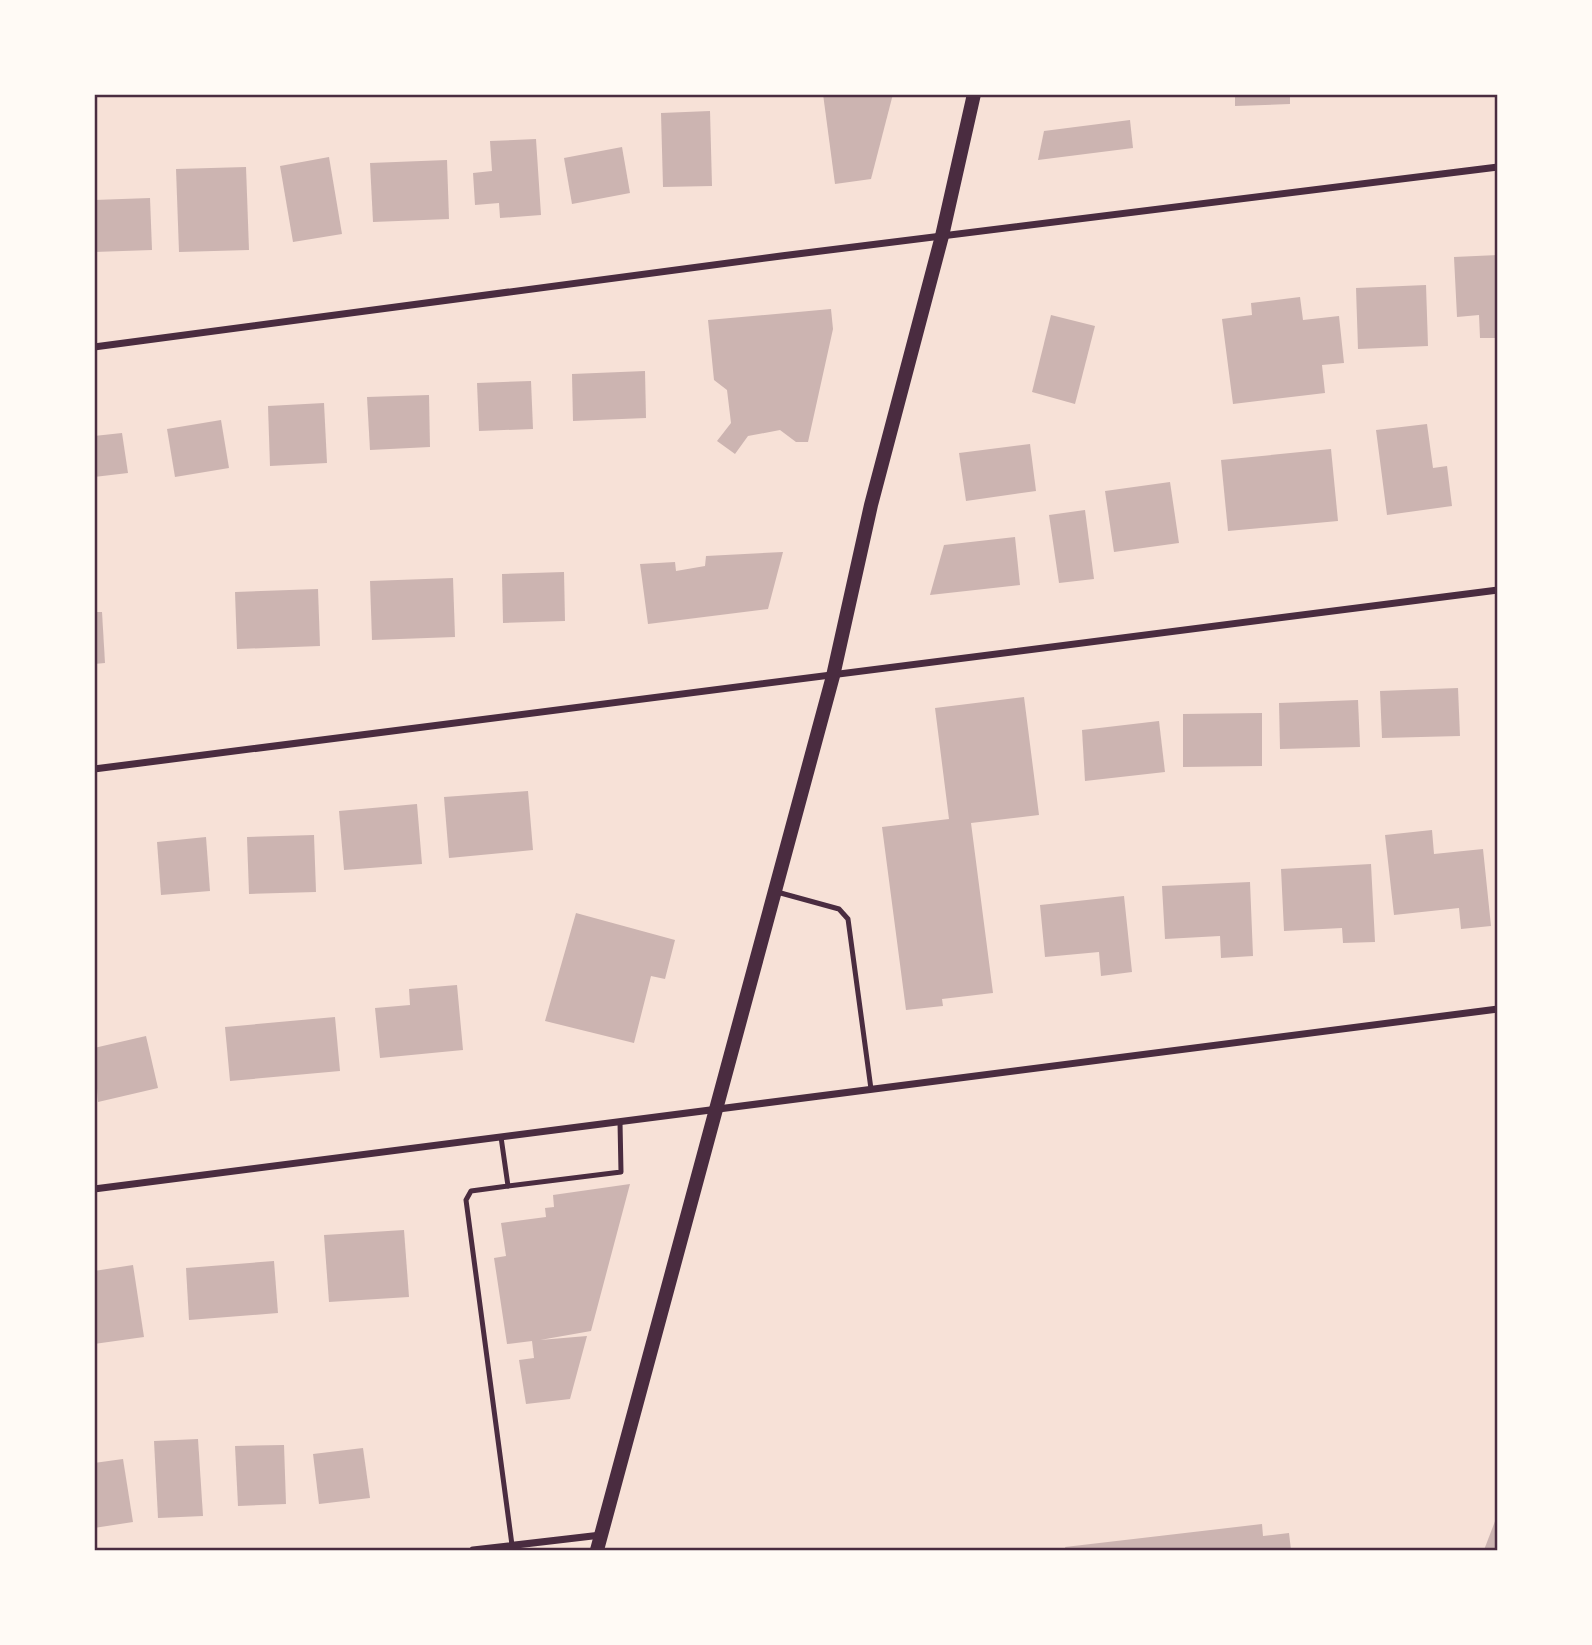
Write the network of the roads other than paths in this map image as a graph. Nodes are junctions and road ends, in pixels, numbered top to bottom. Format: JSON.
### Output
{"nodes":[{"id":1,"x":974,"y":94,"type":"edge"},
{"id":2,"x":1497,"y":167,"type":"edge"},
{"id":3,"x":942,"y":236,"type":"junction"},
{"id":4,"x":94,"y":347,"type":"edge"},
{"id":5,"x":1497,"y":590,"type":"edge"},
{"id":6,"x":833,"y":676,"type":"junction"},
{"id":7,"x":94,"y":769,"type":"edge"},
{"id":8,"x":774,"y":891,"type":"junction"},
{"id":9,"x":1497,"y":1009,"type":"edge"},
{"id":10,"x":871,"y":1089,"type":"junction"},
{"id":11,"x":717,"y":1111,"type":"junction"},
{"id":12,"x":620,"y":1122,"type":"junction"},
{"id":13,"x":501,"y":1137,"type":"junction"},
{"id":14,"x":508,"y":1186,"type":"junction"},
{"id":15,"x":94,"y":1189,"type":"edge"},
{"id":16,"x":601,"y":1535,"type":"junction"},
{"id":17,"x":512,"y":1545,"type":"junction"},
{"id":18,"x":473,"y":1550,"type":"edge"},
{"id":19,"x":597,"y":1550,"type":"edge"}],
"edges":[{"from":1,"to":3,"type":"main road"},
{"from":2,"to":3,"type":"street"},
{"from":3,"to":4,"type":"street"},
{"from":3,"to":6,"type":"main road"},
{"from":5,"to":6,"type":"street"},
{"from":6,"to":7,"type":"street"},
{"from":6,"to":8,"type":"main road"},
{"from":8,"to":10,"type":"lane"},
{"from":8,"to":11,"type":"main road"},
{"from":9,"to":10,"type":"street"},
{"from":10,"to":11,"type":"street"},
{"from":11,"to":12,"type":"street"},
{"from":11,"to":16,"type":"main road"},
{"from":12,"to":13,"type":"street"},
{"from":12,"to":14,"type":"lane"},
{"from":13,"to":14,"type":"lane"},
{"from":13,"to":15,"type":"street"},
{"from":14,"to":17,"type":"lane"},
{"from":16,"to":17,"type":"street"},
{"from":16,"to":19,"type":"main road"},
{"from":17,"to":18,"type":"street"}]}
